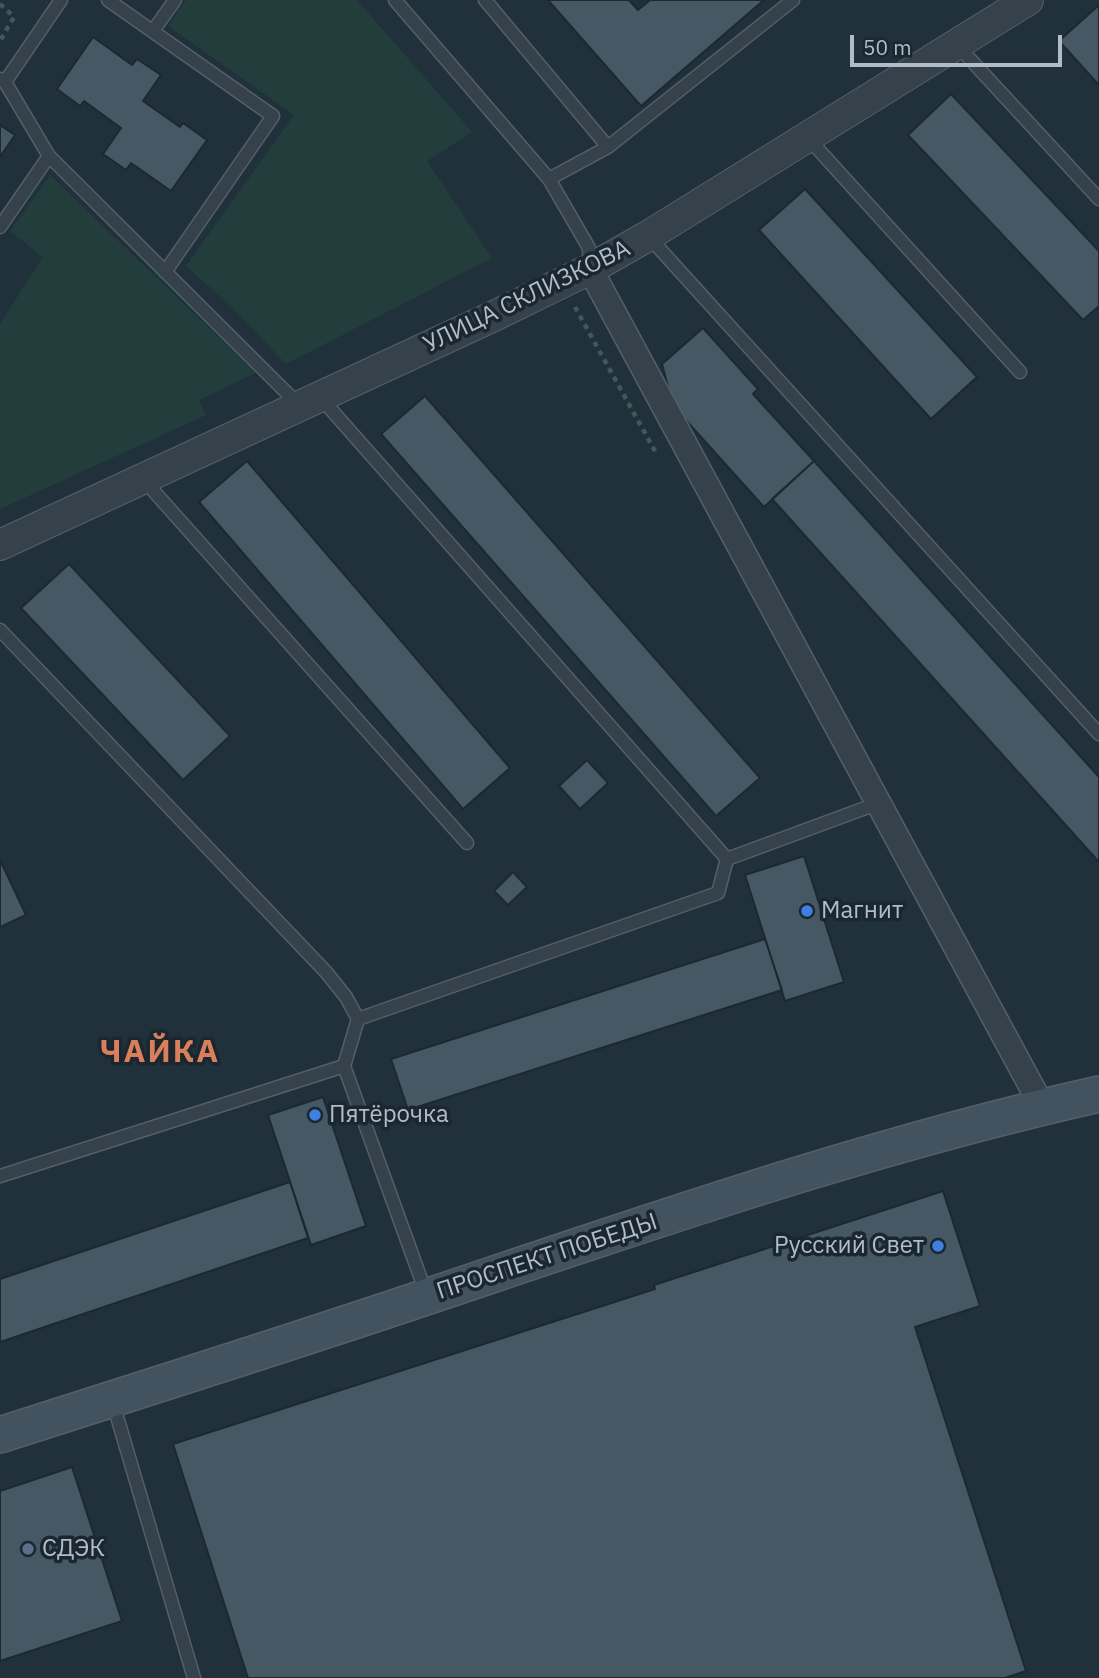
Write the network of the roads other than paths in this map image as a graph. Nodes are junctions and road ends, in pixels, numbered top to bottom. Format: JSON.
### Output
{"nodes":[{"id":1,"x":61,"y":0,"type":"edge"},
{"id":2,"x":108,"y":0,"type":"edge"},
{"id":3,"x":175,"y":0,"type":"edge"},
{"id":4,"x":395,"y":0,"type":"edge"},
{"id":5,"x":485,"y":0,"type":"edge"},
{"id":6,"x":793,"y":0,"type":"edge"},
{"id":7,"x":1017,"y":3,"type":"edge"},
{"id":8,"x":153,"y":32,"type":"junction"},
{"id":9,"x":956,"y":44,"type":"junction"},
{"id":10,"x":2,"y":80,"type":"edge"},
{"id":11,"x":807,"y":137,"type":"junction"},
{"id":12,"x":608,"y":147,"type":"junction"},
{"id":13,"x":49,"y":156,"type":"junction"},
{"id":14,"x":549,"y":179,"type":"junction"},
{"id":15,"x":1099,"y":199,"type":"edge"},
{"id":16,"x":0,"y":227,"type":"edge"},
{"id":17,"x":648,"y":236,"type":"junction"},
{"id":18,"x":590,"y":269,"type":"junction"},
{"id":19,"x":165,"y":271,"type":"junction"},
{"id":20,"x":1020,"y":372,"type":"dead end"},
{"id":21,"x":309,"y":400,"type":"junction"},
{"id":22,"x":142,"y":478,"type":"junction"},
{"id":23,"x":0,"y":545,"type":"edge"},
{"id":24,"x":0,"y":630,"type":"edge"},
{"id":25,"x":1099,"y":734,"type":"edge"},
{"id":26,"x":879,"y":803,"type":"junction"},
{"id":27,"x":467,"y":843,"type":"dead end"},
{"id":28,"x":727,"y":859,"type":"junction"},
{"id":29,"x":358,"y":1019,"type":"junction"},
{"id":30,"x":344,"y":1066,"type":"junction"},
{"id":31,"x":1099,"y":1094,"type":"edge"},
{"id":32,"x":1042,"y":1107,"type":"junction"},
{"id":33,"x":0,"y":1176,"type":"edge"},
{"id":34,"x":428,"y":1297,"type":"junction"},
{"id":35,"x":112,"y":1399,"type":"junction"},
{"id":36,"x":0,"y":1435,"type":"edge"},
{"id":37,"x":194,"y":1678,"type":"edge"}],
"edges":[{"from":1,"to":10,"type":"lane"},
{"from":2,"to":8,"type":"lane"},
{"from":3,"to":8,"type":"lane"},
{"from":4,"to":14,"type":"lane"},
{"from":5,"to":12,"type":"lane"},
{"from":6,"to":12,"type":"lane"},
{"from":7,"to":9,"type":"street","name":"УЛИЦА СКЛИЗКОВА"},
{"from":8,"to":19,"type":"lane"},
{"from":9,"to":11,"type":"street","name":"УЛИЦА СКЛИЗКОВА"},
{"from":9,"to":15,"type":"lane"},
{"from":10,"to":13,"type":"lane"},
{"from":11,"to":17,"type":"street","name":"УЛИЦА СКЛИЗКОВА"},
{"from":11,"to":20,"type":"lane"},
{"from":12,"to":14,"type":"lane"},
{"from":13,"to":16,"type":"lane"},
{"from":13,"to":19,"type":"lane"},
{"from":14,"to":18,"type":"lane"},
{"from":17,"to":18,"type":"street","name":"УЛИЦА СКЛИЗКОВА"},
{"from":17,"to":25,"type":"lane"},
{"from":18,"to":21,"type":"street","name":"УЛИЦА СКЛИЗКОВА"},
{"from":18,"to":26,"type":"street"},
{"from":19,"to":21,"type":"lane"},
{"from":21,"to":22,"type":"street","name":"УЛИЦА СКЛИЗКОВА"},
{"from":21,"to":28,"type":"lane"},
{"from":22,"to":23,"type":"street","name":"УЛИЦА СКЛИЗКОВА"},
{"from":22,"to":27,"type":"lane"},
{"from":24,"to":29,"type":"lane"},
{"from":26,"to":28,"type":"lane"},
{"from":26,"to":32,"type":"street"},
{"from":28,"to":29,"type":"lane"},
{"from":29,"to":30,"type":"lane"},
{"from":30,"to":33,"type":"lane"},
{"from":30,"to":34,"type":"lane"},
{"from":31,"to":32,"type":"main road","name":"ПРОСПЕКТ ПОБЕДЫ"},
{"from":32,"to":34,"type":"main road","name":"ПРОСПЕКТ ПОБЕДЫ"},
{"from":34,"to":35,"type":"main road","name":"ПРОСПЕКТ ПОБЕДЫ"},
{"from":35,"to":36,"type":"main road","name":"ПРОСПЕКТ ПОБЕДЫ"},
{"from":35,"to":37,"type":"lane"}]}
